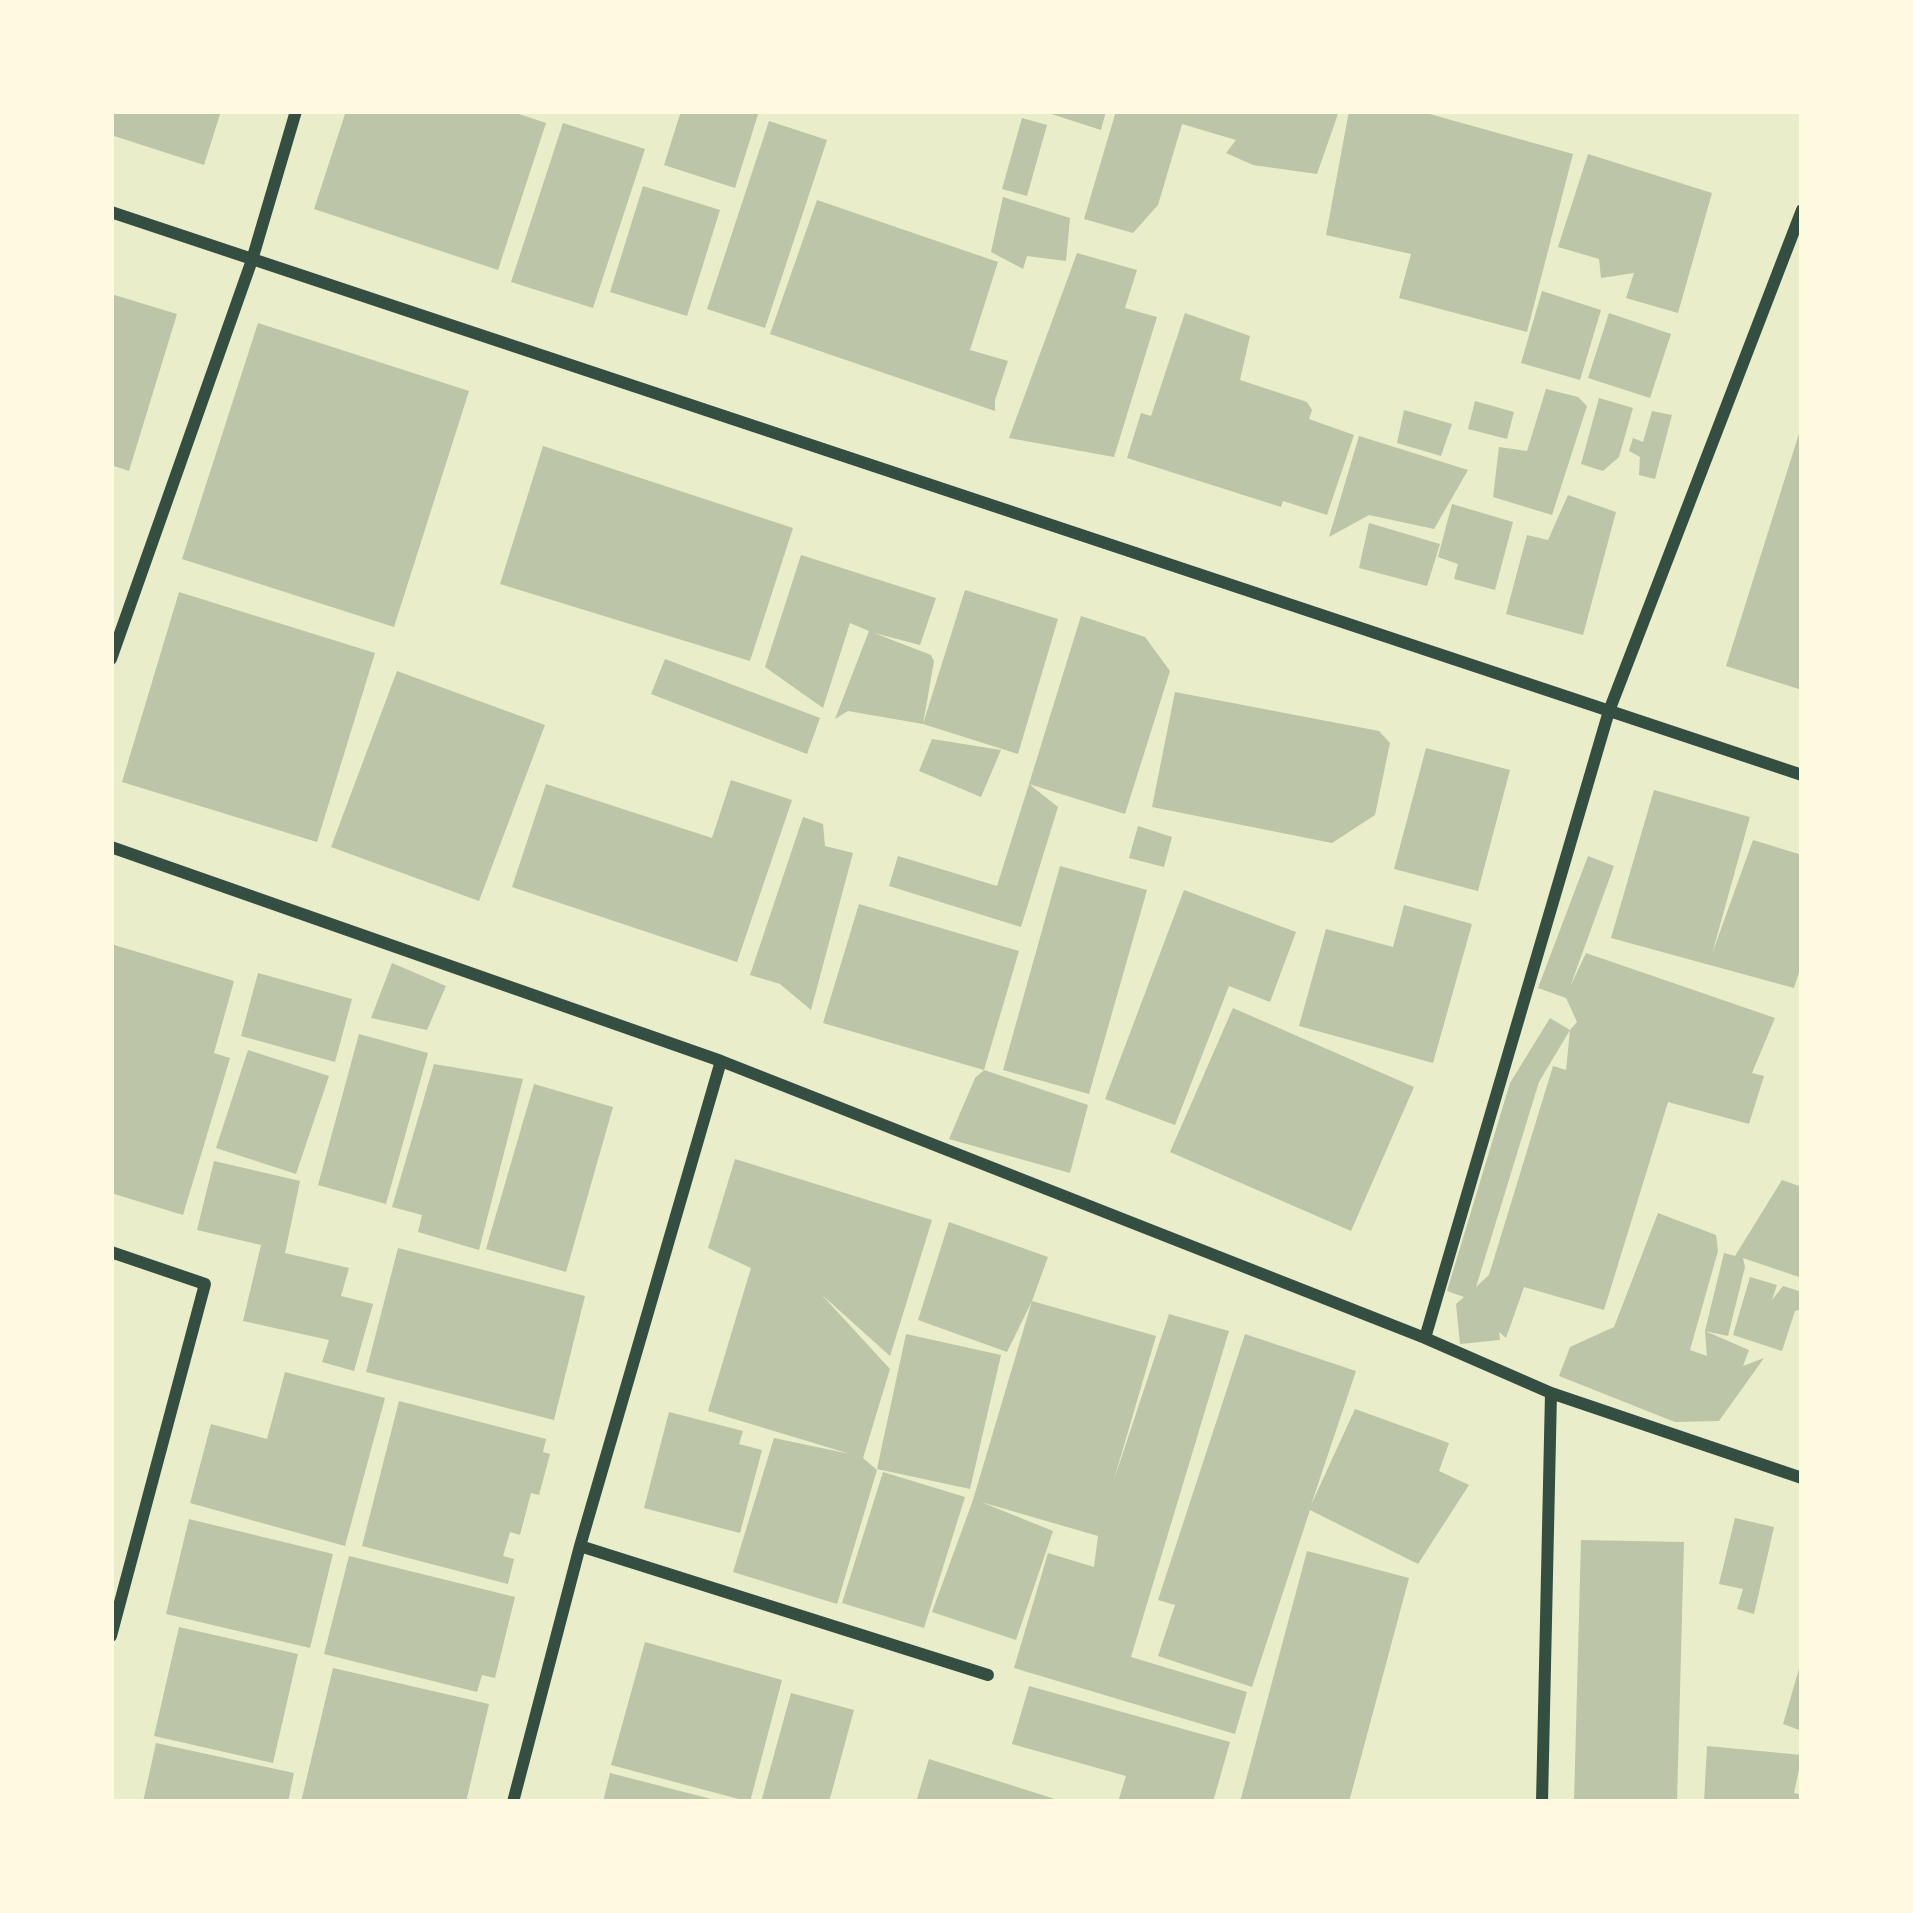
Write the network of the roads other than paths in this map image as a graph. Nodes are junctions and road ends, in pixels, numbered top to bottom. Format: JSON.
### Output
{"nodes":[{"id":1,"x":296,"y":111,"type":"edge"},
{"id":2,"x":1802,"y":210,"type":"edge"},
{"id":3,"x":111,"y":212,"type":"edge"},
{"id":4,"x":252,"y":260,"type":"junction"},
{"id":5,"x":111,"y":659,"type":"edge"},
{"id":6,"x":1609,"y":711,"type":"junction"},
{"id":7,"x":1802,"y":776,"type":"edge"},
{"id":8,"x":111,"y":847,"type":"edge"},
{"id":9,"x":721,"y":1060,"type":"junction"},
{"id":10,"x":111,"y":1252,"type":"edge"},
{"id":11,"x":1425,"y":1338,"type":"junction"},
{"id":12,"x":1551,"y":1393,"type":"junction"},
{"id":13,"x":1802,"y":1478,"type":"edge"},
{"id":14,"x":580,"y":1546,"type":"junction"},
{"id":15,"x":111,"y":1636,"type":"edge"},
{"id":16,"x":988,"y":1675,"type":"dead end"},
{"id":17,"x":513,"y":1802,"type":"edge"},
{"id":18,"x":1542,"y":1802,"type":"edge"}],
"edges":[{"from":1,"to":4,"type":"street"},
{"from":2,"to":6,"type":"street"},
{"from":3,"to":4,"type":"street"},
{"from":4,"to":5,"type":"street"},
{"from":4,"to":6,"type":"street"},
{"from":6,"to":7,"type":"street"},
{"from":6,"to":11,"type":"street"},
{"from":8,"to":9,"type":"street"},
{"from":9,"to":11,"type":"street"},
{"from":9,"to":14,"type":"street"},
{"from":10,"to":15,"type":"street"},
{"from":11,"to":12,"type":"street"},
{"from":12,"to":13,"type":"street"},
{"from":12,"to":18,"type":"street"},
{"from":14,"to":16,"type":"street"},
{"from":14,"to":17,"type":"street"}]}
